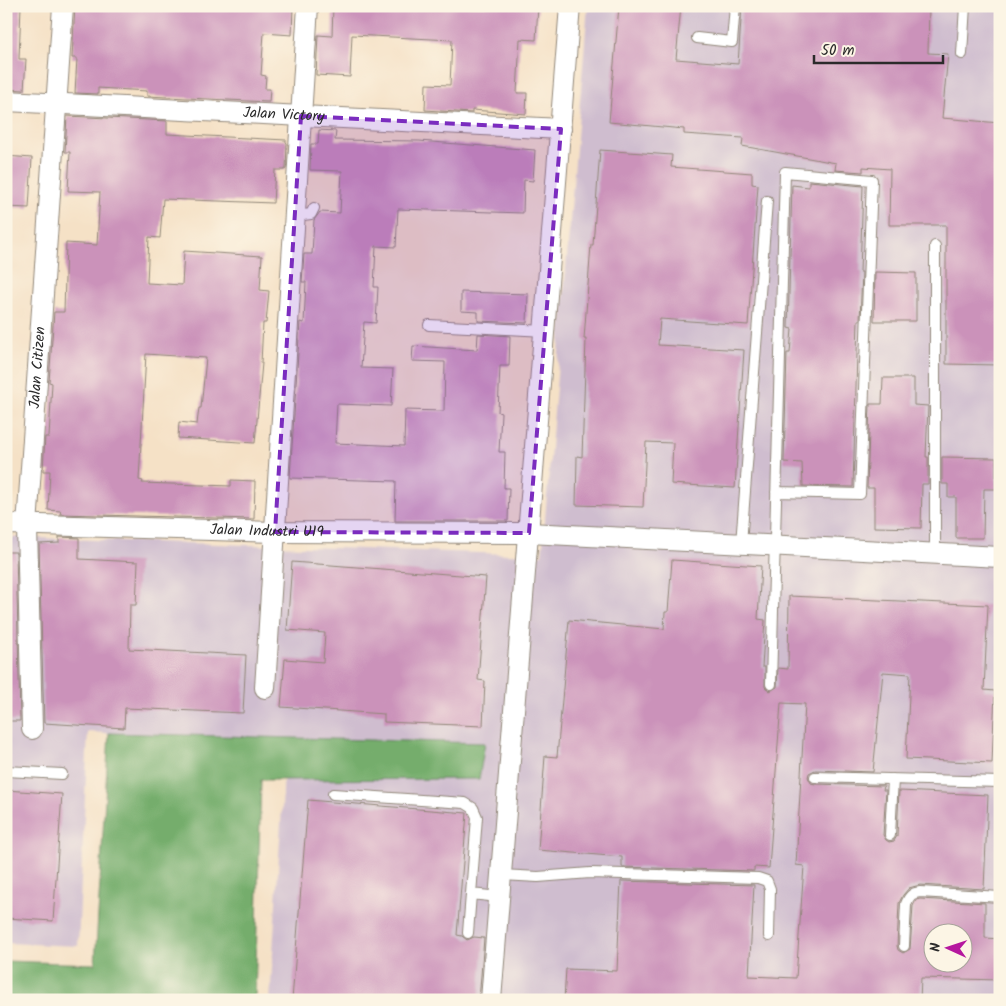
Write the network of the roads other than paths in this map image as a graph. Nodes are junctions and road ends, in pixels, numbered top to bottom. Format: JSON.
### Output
{"nodes":[{"id":1,"x":63,"y":6,"type":"edge"},
{"id":2,"x":308,"y":6,"type":"edge"},
{"id":3,"x":570,"y":6,"type":"edge"},
{"id":4,"x":735,"y":6,"type":"edge"},
{"id":5,"x":966,"y":6,"type":"edge"},
{"id":6,"x":697,"y":38,"type":"dead end"},
{"id":7,"x":962,"y":54,"type":"dead end"},
{"id":8,"x":6,"y":101,"type":"edge"},
{"id":9,"x":56,"y":104,"type":"junction"},
{"id":10,"x":301,"y":116,"type":"junction"},
{"id":11,"x":560,"y":129,"type":"junction"},
{"id":12,"x":767,"y":201,"type":"dead end"},
{"id":13,"x":314,"y":208,"type":"dead end"},
{"id":14,"x":295,"y":216,"type":"junction"},
{"id":15,"x":935,"y":246,"type":"dead end"},
{"id":16,"x":429,"y":325,"type":"dead end"},
{"id":17,"x":545,"y":331,"type":"junction"},
{"id":18,"x":776,"y":492,"type":"junction"},
{"id":19,"x":6,"y":524,"type":"edge"},
{"id":20,"x":27,"y":526,"type":"junction"},
{"id":21,"x":275,"y":532,"type":"junction"},
{"id":22,"x":529,"y":533,"type":"junction"},
{"id":23,"x":741,"y":544,"type":"junction"},
{"id":24,"x":774,"y":546,"type":"junction"},
{"id":25,"x":935,"y":554,"type":"junction"},
{"id":26,"x":1000,"y":558,"type":"edge"},
{"id":27,"x":771,"y":684,"type":"dead end"},
{"id":28,"x":265,"y":688,"type":"dead end"},
{"id":29,"x":32,"y":729,"type":"dead end"},
{"id":30,"x":6,"y":771,"type":"edge"},
{"id":31,"x":62,"y":774,"type":"dead end"},
{"id":32,"x":814,"y":777,"type":"dead end"},
{"id":33,"x":893,"y":779,"type":"junction"},
{"id":34,"x":1000,"y":782,"type":"edge"},
{"id":35,"x":333,"y":794,"type":"dead end"},
{"id":36,"x":890,"y":835,"type":"dead end"},
{"id":37,"x":502,"y":875,"type":"junction"},
{"id":38,"x":471,"y":894,"type":"junction"},
{"id":39,"x":500,"y":896,"type":"junction"},
{"id":40,"x":1000,"y":897,"type":"edge"},
{"id":41,"x":468,"y":933,"type":"dead end"},
{"id":42,"x":769,"y":936,"type":"dead end"},
{"id":43,"x":904,"y":946,"type":"dead end"},
{"id":44,"x":491,"y":1000,"type":"edge"}],
"edges":[{"from":1,"to":9,"type":"street","name":"Jalan Citizen"},
{"from":2,"to":10,"type":"street"},
{"from":3,"to":11,"type":"street"},
{"from":4,"to":6,"type":"lane"},
{"from":5,"to":7,"type":"lane"},
{"from":8,"to":9,"type":"street","name":"Jalan Victory"},
{"from":9,"to":10,"type":"street","name":"Jalan Victory"},
{"from":9,"to":20,"type":"street","name":"Jalan Citizen"},
{"from":10,"to":11,"type":"street","name":"Jalan Victory"},
{"from":10,"to":14,"type":"street"},
{"from":11,"to":17,"type":"street"},
{"from":12,"to":23,"type":"lane"},
{"from":13,"to":14,"type":"lane"},
{"from":14,"to":21,"type":"street"},
{"from":15,"to":25,"type":"lane"},
{"from":16,"to":17,"type":"lane"},
{"from":17,"to":22,"type":"street"},
{"from":18,"to":18,"type":"lane"},
{"from":18,"to":24,"type":"lane"},
{"from":19,"to":20,"type":"street","name":"Jalan Industri U19"},
{"from":20,"to":21,"type":"street","name":"Jalan Industri U19"},
{"from":20,"to":29,"type":"street","name":"Jalan Citizen"},
{"from":21,"to":22,"type":"street","name":"Jalan Industri U19"},
{"from":21,"to":28,"type":"street"},
{"from":22,"to":23,"type":"street","name":"Jalan Industri U19"},
{"from":22,"to":37,"type":"street"},
{"from":23,"to":24,"type":"street","name":"Jalan Industri U19"},
{"from":24,"to":25,"type":"street","name":"Jalan Industri U19"},
{"from":24,"to":27,"type":"lane"},
{"from":25,"to":26,"type":"street","name":"Jalan Industri U19"},
{"from":30,"to":31,"type":"lane"},
{"from":32,"to":33,"type":"lane"},
{"from":33,"to":34,"type":"lane"},
{"from":33,"to":36,"type":"lane"},
{"from":35,"to":38,"type":"lane"},
{"from":37,"to":39,"type":"street"},
{"from":37,"to":42,"type":"lane"},
{"from":38,"to":39,"type":"lane"},
{"from":38,"to":41,"type":"lane"},
{"from":39,"to":44,"type":"street"},
{"from":40,"to":43,"type":"lane"}]}
